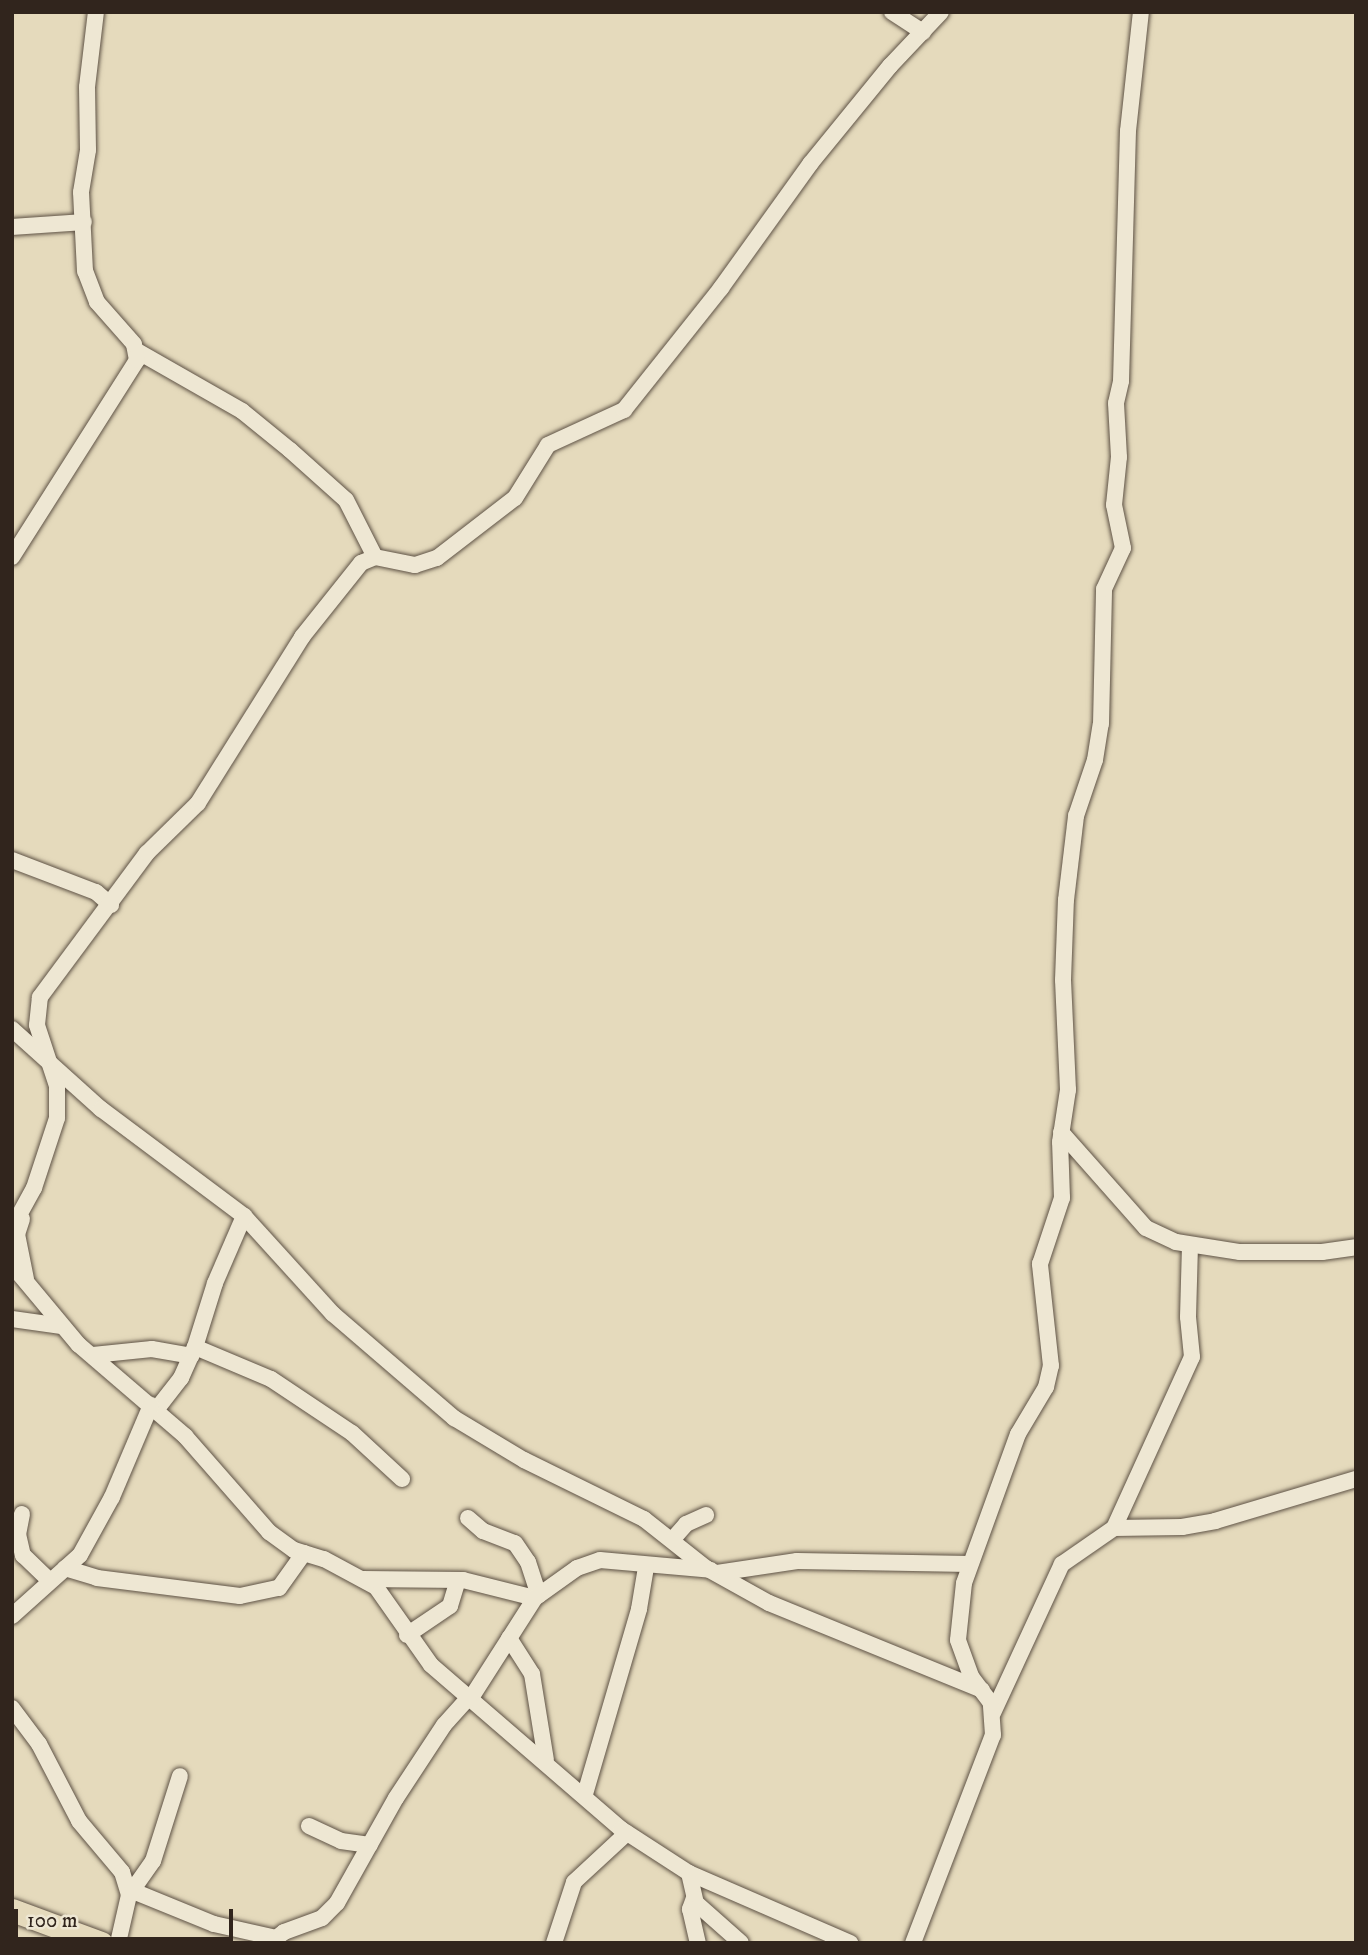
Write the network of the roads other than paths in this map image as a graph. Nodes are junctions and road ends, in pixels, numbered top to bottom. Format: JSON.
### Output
{"nodes":[{"id":1,"x":96,"y":12,"type":"edge"},
{"id":2,"x":892,"y":12,"type":"edge"},
{"id":3,"x":941,"y":12,"type":"edge"},
{"id":4,"x":1141,"y":12,"type":"edge"},
{"id":5,"x":923,"y":32,"type":"junction"},
{"id":6,"x":84,"y":222,"type":"junction"},
{"id":7,"x":12,"y":227,"type":"edge"},
{"id":8,"x":137,"y":351,"type":"junction"},
{"id":9,"x":375,"y":556,"type":"junction"},
{"id":10,"x":12,"y":557,"type":"edge"},
{"id":11,"x":12,"y":860,"type":"edge"},
{"id":12,"x":111,"y":905,"type":"junction"},
{"id":13,"x":12,"y":1029,"type":"edge"},
{"id":14,"x":44,"y":1056,"type":"junction"},
{"id":15,"x":1061,"y":1132,"type":"junction"},
{"id":16,"x":26,"y":1206,"type":"junction"},
{"id":17,"x":244,"y":1216,"type":"junction"},
{"id":18,"x":12,"y":1228,"type":"edge"},
{"id":19,"x":1190,"y":1245,"type":"junction"},
{"id":20,"x":1356,"y":1247,"type":"edge"},
{"id":21,"x":12,"y":1265,"type":"edge"},
{"id":22,"x":27,"y":1283,"type":"junction"},
{"id":23,"x":12,"y":1319,"type":"edge"},
{"id":24,"x":62,"y":1326,"type":"junction"},
{"id":25,"x":193,"y":1352,"type":"junction"},
{"id":26,"x":93,"y":1355,"type":"junction"},
{"id":27,"x":153,"y":1407,"type":"junction"},
{"id":28,"x":402,"y":1479,"type":"dead end"},
{"id":29,"x":1356,"y":1479,"type":"edge"},
{"id":30,"x":22,"y":1514,"type":"dead end"},
{"id":31,"x":706,"y":1515,"type":"dead end"},
{"id":32,"x":468,"y":1518,"type":"dead end"},
{"id":33,"x":1114,"y":1528,"type":"junction"},
{"id":34,"x":673,"y":1539,"type":"junction"},
{"id":35,"x":304,"y":1553,"type":"junction"},
{"id":36,"x":970,"y":1564,"type":"junction"},
{"id":37,"x":65,"y":1567,"type":"junction"},
{"id":38,"x":646,"y":1567,"type":"junction"},
{"id":39,"x":714,"y":1572,"type":"junction"},
{"id":40,"x":362,"y":1579,"type":"junction"},
{"id":41,"x":49,"y":1580,"type":"junction"},
{"id":42,"x":458,"y":1580,"type":"junction"},
{"id":43,"x":537,"y":1596,"type":"junction"},
{"id":44,"x":12,"y":1616,"type":"edge"},
{"id":45,"x":407,"y":1635,"type":"junction"},
{"id":46,"x":509,"y":1638,"type":"junction"},
{"id":47,"x":982,"y":1690,"type":"junction"},
{"id":48,"x":470,"y":1698,"type":"junction"},
{"id":49,"x":12,"y":1708,"type":"edge"},
{"id":50,"x":993,"y":1713,"type":"junction"},
{"id":51,"x":547,"y":1760,"type":"junction"},
{"id":52,"x":180,"y":1776,"type":"dead end"},
{"id":53,"x":585,"y":1794,"type":"junction"},
{"id":54,"x":309,"y":1826,"type":"dead end"},
{"id":55,"x":627,"y":1833,"type":"junction"},
{"id":56,"x":370,"y":1845,"type":"junction"},
{"id":57,"x":689,"y":1873,"type":"junction"},
{"id":58,"x":131,"y":1893,"type":"junction"},
{"id":59,"x":694,"y":1898,"type":"junction"},
{"id":60,"x":12,"y":1910,"type":"edge"},
{"id":61,"x":273,"y":1940,"type":"edge"},
{"id":62,"x":101,"y":1943,"type":"edge"},
{"id":63,"x":118,"y":1943,"type":"edge"},
{"id":64,"x":554,"y":1943,"type":"edge"},
{"id":65,"x":698,"y":1943,"type":"edge"},
{"id":66,"x":741,"y":1943,"type":"edge"},
{"id":67,"x":850,"y":1943,"type":"edge"},
{"id":68,"x":913,"y":1943,"type":"edge"}],
"edges":[{"from":1,"to":6,"type":"street"},
{"from":2,"to":5,"type":"street"},
{"from":3,"to":5,"type":"street"},
{"from":4,"to":15,"type":"street"},
{"from":5,"to":9,"type":"street"},
{"from":6,"to":7,"type":"street"},
{"from":6,"to":8,"type":"street"},
{"from":8,"to":9,"type":"street"},
{"from":8,"to":10,"type":"street"},
{"from":9,"to":12,"type":"street"},
{"from":11,"to":12,"type":"street"},
{"from":12,"to":14,"type":"street"},
{"from":13,"to":14,"type":"street"},
{"from":14,"to":16,"type":"street"},
{"from":14,"to":17,"type":"street"},
{"from":15,"to":19,"type":"street"},
{"from":15,"to":36,"type":"street"},
{"from":16,"to":18,"type":"street"},
{"from":16,"to":22,"type":"street"},
{"from":17,"to":25,"type":"street"},
{"from":17,"to":34,"type":"street"},
{"from":19,"to":20,"type":"street"},
{"from":19,"to":33,"type":"street"},
{"from":21,"to":22,"type":"street"},
{"from":22,"to":24,"type":"street"},
{"from":23,"to":24,"type":"street"},
{"from":24,"to":26,"type":"street"},
{"from":25,"to":26,"type":"street"},
{"from":25,"to":27,"type":"street"},
{"from":25,"to":28,"type":"street"},
{"from":26,"to":27,"type":"street"},
{"from":27,"to":35,"type":"street"},
{"from":27,"to":37,"type":"street"},
{"from":29,"to":33,"type":"street"},
{"from":30,"to":41,"type":"street"},
{"from":31,"to":34,"type":"street"},
{"from":32,"to":43,"type":"street"},
{"from":33,"to":50,"type":"street"},
{"from":34,"to":39,"type":"street"},
{"from":35,"to":37,"type":"street"},
{"from":35,"to":40,"type":"street"},
{"from":36,"to":39,"type":"street"},
{"from":36,"to":47,"type":"street"},
{"from":37,"to":41,"type":"street"},
{"from":38,"to":39,"type":"street"},
{"from":38,"to":43,"type":"street"},
{"from":38,"to":53,"type":"street"},
{"from":39,"to":47,"type":"street"},
{"from":40,"to":42,"type":"street"},
{"from":40,"to":45,"type":"street"},
{"from":41,"to":44,"type":"street"},
{"from":42,"to":43,"type":"street"},
{"from":42,"to":45,"type":"street"},
{"from":43,"to":46,"type":"street"},
{"from":45,"to":48,"type":"street"},
{"from":46,"to":48,"type":"street"},
{"from":46,"to":51,"type":"street"},
{"from":47,"to":50,"type":"street"},
{"from":48,"to":51,"type":"street"},
{"from":48,"to":56,"type":"street"},
{"from":49,"to":58,"type":"street"},
{"from":50,"to":68,"type":"street"},
{"from":51,"to":53,"type":"street"},
{"from":52,"to":58,"type":"street"},
{"from":53,"to":55,"type":"street"},
{"from":54,"to":56,"type":"street"},
{"from":55,"to":57,"type":"street"},
{"from":55,"to":64,"type":"street"},
{"from":56,"to":61,"type":"street"},
{"from":57,"to":59,"type":"street"},
{"from":57,"to":67,"type":"street"},
{"from":58,"to":61,"type":"street"},
{"from":58,"to":63,"type":"street"},
{"from":59,"to":65,"type":"street"},
{"from":59,"to":66,"type":"street"},
{"from":60,"to":62,"type":"main road"}]}
